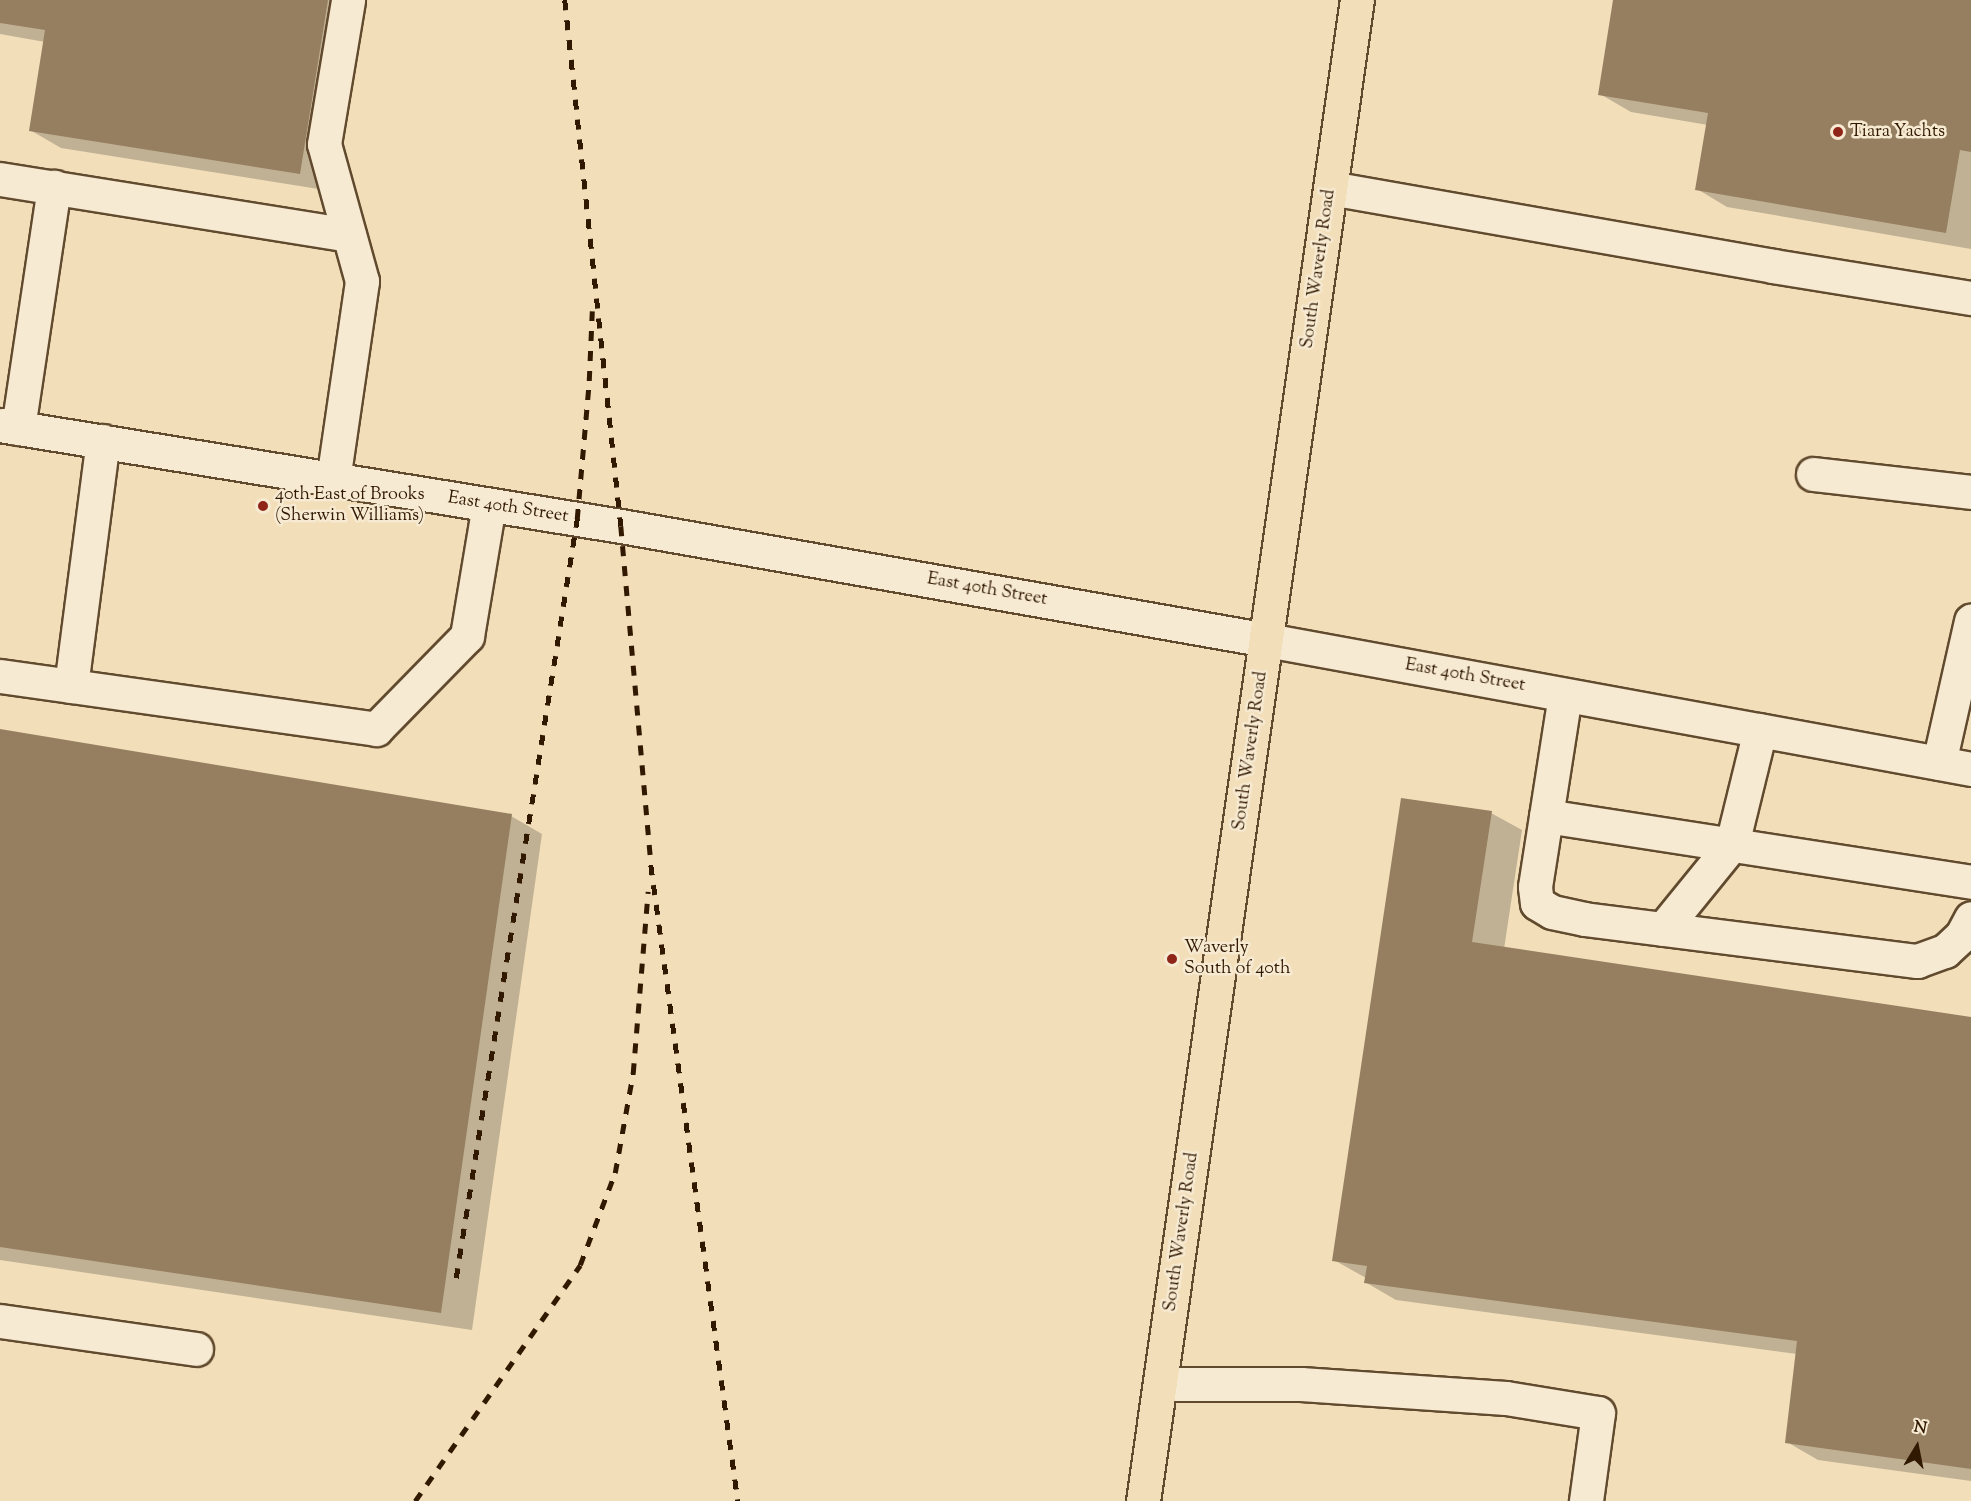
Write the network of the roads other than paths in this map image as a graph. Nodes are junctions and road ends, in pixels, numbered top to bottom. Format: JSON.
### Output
{"nodes":[{"id":1,"x":348,"y":0,"type":"edge"},
{"id":2,"x":1357,"y":0,"type":"edge"},
{"id":3,"x":0,"y":179,"type":"edge"},
{"id":4,"x":54,"y":188,"type":"junction"},
{"id":5,"x":1331,"y":188,"type":"junction"},
{"id":6,"x":349,"y":235,"type":"junction"},
{"id":7,"x":1971,"y":297,"type":"edge"},
{"id":8,"x":9,"y":427,"type":"edge"},
{"id":9,"x":103,"y":441,"type":"junction"},
{"id":10,"x":1813,"y":474,"type":"dead end"},
{"id":11,"x":333,"y":480,"type":"junction"},
{"id":12,"x":1971,"y":492,"type":"edge"},
{"id":13,"x":489,"y":505,"type":"junction"},
{"id":14,"x":1971,"y":621,"type":"edge"},
{"id":15,"x":1268,"y":640,"type":"junction"},
{"id":16,"x":0,"y":676,"type":"edge"},
{"id":17,"x":71,"y":686,"type":"junction"},
{"id":18,"x":1565,"y":695,"type":"junction"},
{"id":19,"x":1760,"y":730,"type":"junction"},
{"id":20,"x":1939,"y":763,"type":"junction"},
{"id":21,"x":1971,"y":769,"type":"edge"},
{"id":22,"x":1546,"y":816,"type":"junction"},
{"id":23,"x":1732,"y":844,"type":"junction"},
{"id":24,"x":1971,"y":882,"type":"edge"},
{"id":25,"x":1971,"y":918,"type":"edge"},
{"id":26,"x":1663,"y":929,"type":"junction"},
{"id":27,"x":0,"y":1321,"type":"edge"},
{"id":28,"x":196,"y":1349,"type":"dead end"},
{"id":29,"x":1160,"y":1384,"type":"junction"},
{"id":30,"x":1143,"y":1501,"type":"edge"},
{"id":31,"x":1586,"y":1501,"type":"edge"}],
"edges":[{"from":1,"to":6,"type":"street"},
{"from":2,"to":5,"type":"main road","name":"South Waverly Road"},
{"from":3,"to":4,"type":"street"},
{"from":4,"to":6,"type":"street"},
{"from":4,"to":8,"type":"street"},
{"from":5,"to":7,"type":"street"},
{"from":5,"to":15,"type":"main road","name":"South Waverly Road"},
{"from":6,"to":11,"type":"street"},
{"from":8,"to":9,"type":"street","name":"East 40th Street"},
{"from":9,"to":11,"type":"street","name":"East 40th Street"},
{"from":9,"to":17,"type":"street"},
{"from":10,"to":12,"type":"street"},
{"from":11,"to":13,"type":"street","name":"East 40th Street"},
{"from":13,"to":15,"type":"street","name":"East 40th Street"},
{"from":13,"to":17,"type":"street"},
{"from":14,"to":20,"type":"street"},
{"from":15,"to":18,"type":"street","name":"East 40th Street"},
{"from":15,"to":29,"type":"main road","name":"South Waverly Road"},
{"from":16,"to":17,"type":"street"},
{"from":18,"to":19,"type":"street","name":"East 40th Street"},
{"from":18,"to":22,"type":"street"},
{"from":19,"to":20,"type":"street","name":"East 40th Street"},
{"from":19,"to":23,"type":"street"},
{"from":20,"to":21,"type":"street","name":"East 40th Street"},
{"from":22,"to":23,"type":"street"},
{"from":22,"to":26,"type":"street"},
{"from":23,"to":24,"type":"street"},
{"from":23,"to":26,"type":"street"},
{"from":25,"to":26,"type":"street"},
{"from":27,"to":28,"type":"street"},
{"from":29,"to":30,"type":"main road","name":"South Waverly Road"},
{"from":29,"to":31,"type":"street"}]}
